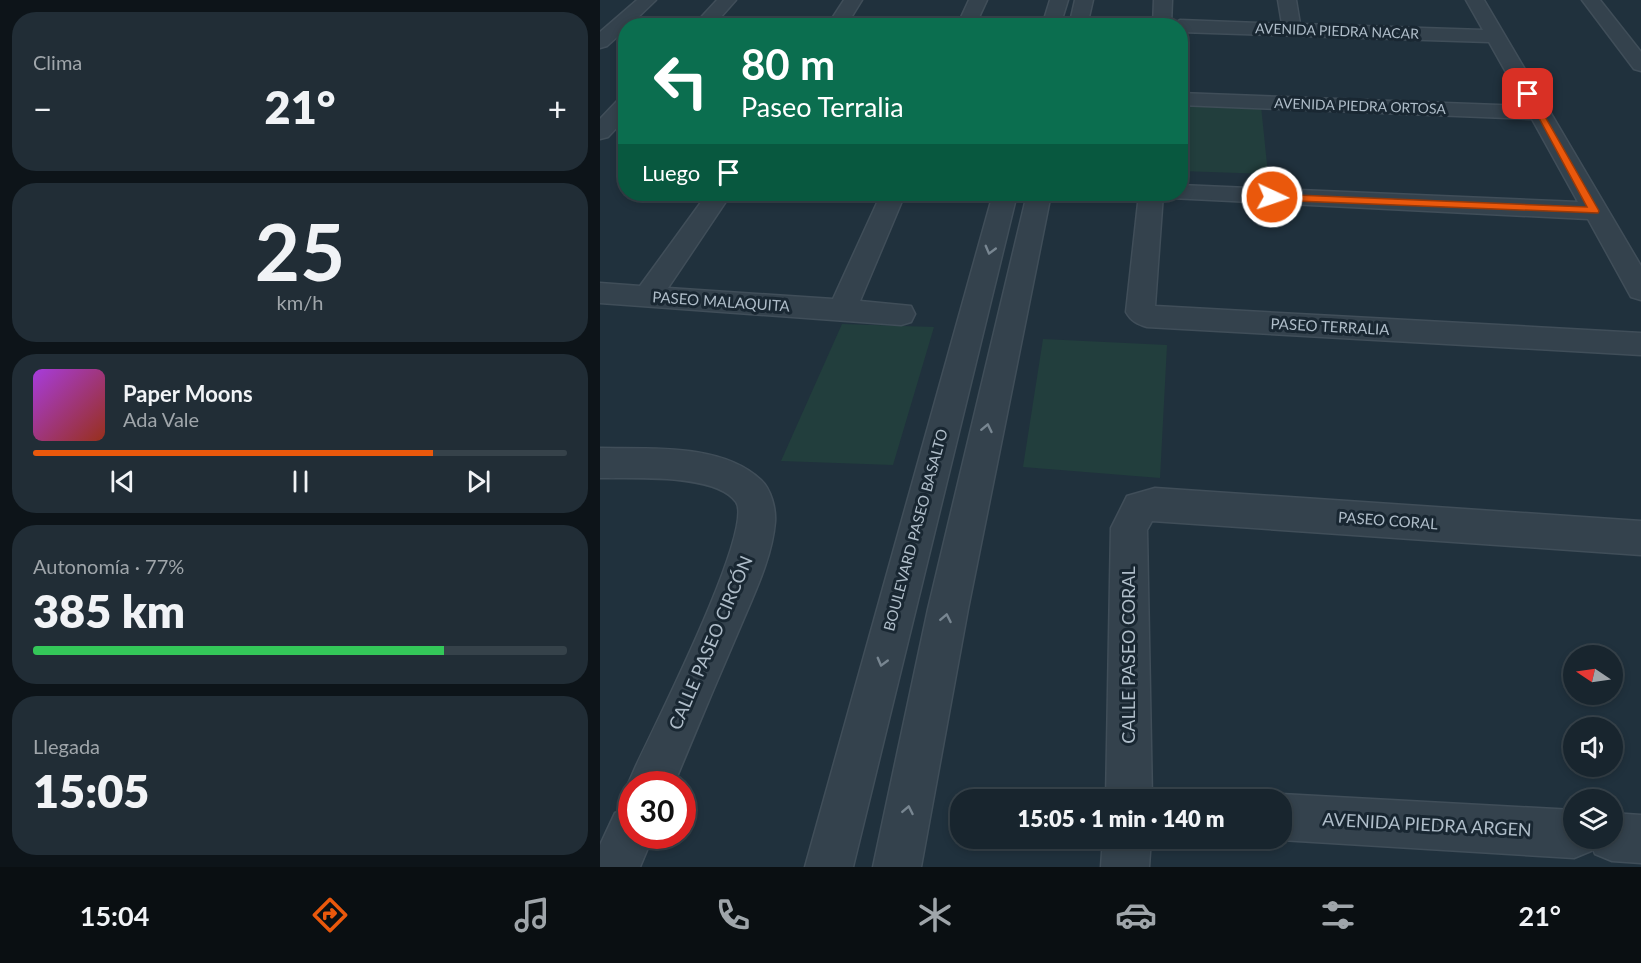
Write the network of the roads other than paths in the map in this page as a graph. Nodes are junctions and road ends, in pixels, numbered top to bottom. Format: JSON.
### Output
{"nodes":[{"id":1,"x":647,"y":0,"type":"edge"},
{"id":2,"x":727,"y":0,"type":"edge"},
{"id":3,"x":853,"y":0,"type":"edge"},
{"id":4,"x":978,"y":0,"type":"edge"},
{"id":5,"x":1059,"y":0,"type":"edge"},
{"id":6,"x":1084,"y":0,"type":"edge"},
{"id":7,"x":1163,"y":0,"type":"edge"},
{"id":8,"x":1287,"y":0,"type":"edge"},
{"id":9,"x":1474,"y":0,"type":"edge"},
{"id":10,"x":1591,"y":0,"type":"edge"},
{"id":11,"x":627,"y":18,"type":"edge"},
{"id":12,"x":710,"y":18,"type":"edge"},
{"id":13,"x":841,"y":18,"type":"edge"},
{"id":14,"x":970,"y":18,"type":"edge"},
{"id":15,"x":1053,"y":18,"type":"edge"},
{"id":16,"x":1080,"y":18,"type":"edge"},
{"id":17,"x":1162,"y":18,"type":"edge"},
{"id":18,"x":618,"y":26,"type":"edge"},
{"id":19,"x":1188,"y":26,"type":"edge"},
{"id":20,"x":1292,"y":30,"type":"junction"},
{"id":21,"x":1494,"y":36,"type":"junction"},
{"id":22,"x":600,"y":42,"type":"edge"},
{"id":23,"x":1641,"y":65,"type":"edge"},
{"id":24,"x":1188,"y":99,"type":"edge"},
{"id":25,"x":618,"y":113,"type":"edge"},
{"id":26,"x":1539,"y":113,"type":"junction"},
{"id":27,"x":600,"y":132,"type":"edge"},
{"id":28,"x":1188,"y":193,"type":"edge"},
{"id":29,"x":714,"y":201,"type":"edge"},
{"id":30,"x":890,"y":201,"type":"edge"},
{"id":31,"x":1003,"y":201,"type":"edge"},
{"id":32,"x":1037,"y":201,"type":"edge"},
{"id":33,"x":1150,"y":201,"type":"edge"},
{"id":34,"x":1594,"y":211,"type":"junction"},
{"id":35,"x":1641,"y":290,"type":"edge"},
{"id":36,"x":600,"y":293,"type":"edge"},
{"id":37,"x":648,"y":297,"type":"junction"},
{"id":38,"x":842,"y":310,"type":"junction"},
{"id":39,"x":901,"y":314,"type":"dead end"},
{"id":40,"x":1641,"y":344,"type":"edge"},
{"id":41,"x":600,"y":464,"type":"edge"},
{"id":42,"x":1136,"y":512,"type":"joint"},
{"id":43,"x":1641,"y":538,"type":"edge"},
{"id":44,"x":657,"y":771,"type":"edge"},
{"id":45,"x":1130,"y":789,"type":"edge"},
{"id":46,"x":1292,"y":818,"type":"edge"},
{"id":47,"x":1563,"y":833,"type":"edge"},
{"id":48,"x":1623,"y":838,"type":"edge"},
{"id":49,"x":1641,"y":839,"type":"edge"},
{"id":50,"x":623,"y":849,"type":"edge"},
{"id":51,"x":1126,"y":849,"type":"edge"},
{"id":52,"x":615,"y":867,"type":"edge"},
{"id":53,"x":829,"y":867,"type":"edge"},
{"id":54,"x":897,"y":867,"type":"edge"},
{"id":55,"x":1125,"y":867,"type":"edge"}],
"edges":[{"from":1,"to":11,"type":"street"},
{"from":2,"to":12,"type":"street"},
{"from":3,"to":13,"type":"street"},
{"from":4,"to":14,"type":"street"},
{"from":5,"to":15,"type":"street"},
{"from":6,"to":16,"type":"street"},
{"from":7,"to":17,"type":"street"},
{"from":8,"to":20,"type":"street"},
{"from":9,"to":21,"type":"street"},
{"from":10,"to":23,"type":"street"},
{"from":18,"to":22,"type":"street"},
{"from":19,"to":20,"type":"street","name":"AVENIDA PIEDRA NACAR"},
{"from":20,"to":21,"type":"street","name":"AVENIDA PIEDRA NACAR"},
{"from":21,"to":26,"type":"street"},
{"from":24,"to":26,"type":"street","name":"AVENIDA PIEDRA ORTOSA"},
{"from":25,"to":27,"type":"street"},
{"from":26,"to":34,"type":"street"},
{"from":28,"to":34,"type":"street"},
{"from":29,"to":37,"type":"street"},
{"from":30,"to":38,"type":"street"},
{"from":31,"to":53,"type":"street","name":"BOULEVARD PASEO BASALTO","one_way":true},
{"from":54,"to":32,"type":"street","one_way":true},
{"from":33,"to":40,"type":"street","name":"PASEO TERRALIA"},
{"from":34,"to":35,"type":"street"},
{"from":36,"to":37,"type":"street","name":"PASEO MALAQUITA"},
{"from":37,"to":38,"type":"street","name":"PASEO MALAQUITA"},
{"from":38,"to":39,"type":"street","name":"PASEO MALAQUITA"},
{"from":41,"to":44,"type":"street","name":"CALLE PASEO CIRCÓN"},
{"from":42,"to":43,"type":"street","name":"PASEO CORAL"},
{"from":42,"to":45,"type":"street","name":"CALLE PASEO CORAL"},
{"from":46,"to":47,"type":"street","name":"AVENIDA PIEDRA ARGEN"},
{"from":48,"to":49,"type":"street"},
{"from":50,"to":52,"type":"street"},
{"from":51,"to":55,"type":"street"}]}
